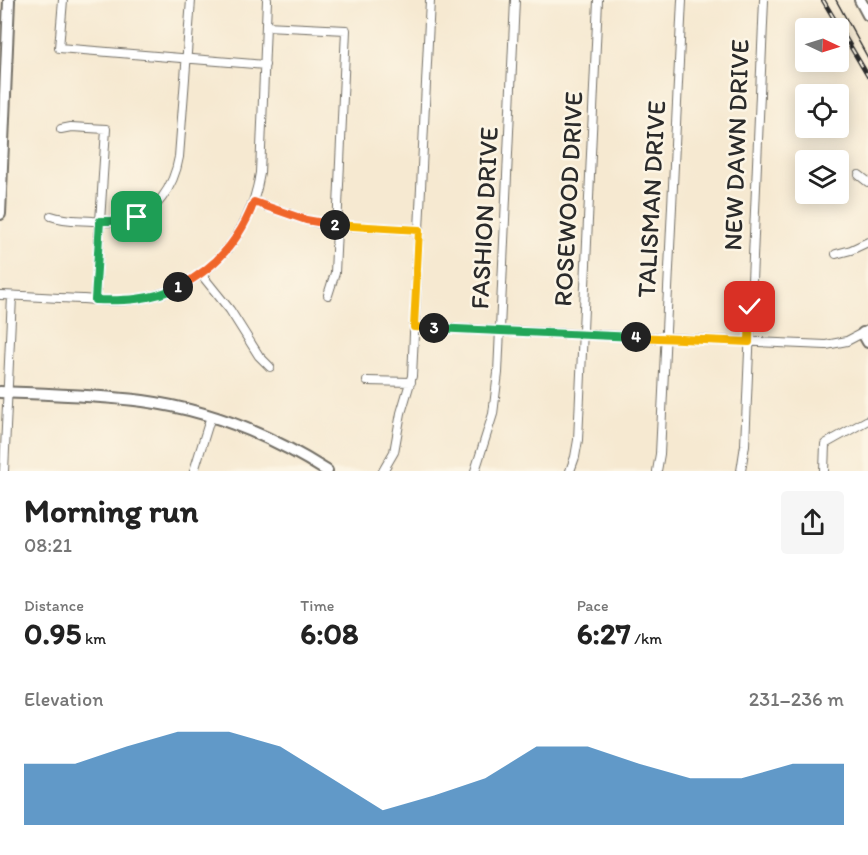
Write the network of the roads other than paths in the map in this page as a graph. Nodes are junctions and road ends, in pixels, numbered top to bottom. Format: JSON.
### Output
{"nodes":[{"id":1,"x":9,"y":0,"type":"edge"},
{"id":2,"x":63,"y":0,"type":"edge"},
{"id":3,"x":191,"y":0,"type":"edge"},
{"id":4,"x":267,"y":0,"type":"edge"},
{"id":5,"x":430,"y":0,"type":"edge"},
{"id":6,"x":515,"y":0,"type":"edge"},
{"id":7,"x":598,"y":0,"type":"edge"},
{"id":8,"x":682,"y":0,"type":"edge"},
{"id":9,"x":764,"y":0,"type":"edge"},
{"id":10,"x":860,"y":0,"type":"edge"},
{"id":11,"x":868,"y":15,"type":"edge"},
{"id":12,"x":266,"y":26,"type":"junction"},
{"id":13,"x":186,"y":59,"type":"junction"},
{"id":14,"x":265,"y":65,"type":"junction"},
{"id":15,"x":61,"y":129,"type":"dead end"},
{"id":16,"x":859,"y":174,"type":"dead end"},
{"id":17,"x":868,"y":182,"type":"edge"},
{"id":18,"x":0,"y":199,"type":"edge"},
{"id":19,"x":254,"y":202,"type":"junction"},
{"id":20,"x":0,"y":214,"type":"edge"},
{"id":21,"x":51,"y":216,"type":"dead end"},
{"id":22,"x":100,"y":221,"type":"junction"},
{"id":23,"x":337,"y":226,"type":"junction"},
{"id":24,"x":419,"y":230,"type":"junction"},
{"id":25,"x":868,"y":242,"type":"edge"},
{"id":26,"x":836,"y":254,"type":"dead end"},
{"id":27,"x":201,"y":274,"type":"junction"},
{"id":28,"x":0,"y":295,"type":"edge"},
{"id":29,"x":12,"y":296,"type":"junction"},
{"id":30,"x":328,"y":296,"type":"dead end"},
{"id":31,"x":95,"y":300,"type":"junction"},
{"id":32,"x":414,"y":327,"type":"junction"},
{"id":33,"x":500,"y":331,"type":"junction"},
{"id":34,"x":583,"y":335,"type":"junction"},
{"id":35,"x":866,"y":335,"type":"edge"},
{"id":36,"x":666,"y":339,"type":"junction"},
{"id":37,"x":749,"y":342,"type":"junction"},
{"id":38,"x":270,"y":367,"type":"dead end"},
{"id":39,"x":367,"y":381,"type":"dead end"},
{"id":40,"x":411,"y":382,"type":"junction"},
{"id":41,"x":4,"y":392,"type":"edge"},
{"id":42,"x":211,"y":416,"type":"junction"},
{"id":43,"x":868,"y":420,"type":"edge"},
{"id":44,"x":4,"y":471,"type":"edge"},
{"id":45,"x":194,"y":471,"type":"edge"},
{"id":46,"x":327,"y":471,"type":"edge"},
{"id":47,"x":383,"y":471,"type":"edge"},
{"id":48,"x":475,"y":471,"type":"edge"},
{"id":49,"x":570,"y":471,"type":"edge"},
{"id":50,"x":657,"y":471,"type":"edge"},
{"id":51,"x":741,"y":471,"type":"edge"},
{"id":52,"x":824,"y":471,"type":"edge"}],
"edges":[{"from":1,"to":18,"type":"street"},
{"from":2,"to":13,"type":"street"},
{"from":3,"to":13,"type":"street"},
{"from":4,"to":12,"type":"street"},
{"from":5,"to":24,"type":"street"},
{"from":6,"to":33,"type":"street","name":"FASHION DRIVE"},
{"from":7,"to":34,"type":"street","name":"ROSEWOOD DRIVE"},
{"from":8,"to":36,"type":"street","name":"TALISMAN DRIVE"},
{"from":9,"to":37,"type":"street","name":"NEW DAWN DRIVE"},
{"from":10,"to":11,"type":"street"},
{"from":12,"to":14,"type":"street"},
{"from":12,"to":23,"type":"street"},
{"from":13,"to":14,"type":"street"},
{"from":13,"to":22,"type":"street"},
{"from":14,"to":19,"type":"street"},
{"from":15,"to":22,"type":"street"},
{"from":16,"to":17,"type":"street"},
{"from":18,"to":20,"type":"street"},
{"from":19,"to":23,"type":"street"},
{"from":19,"to":27,"type":"street"},
{"from":21,"to":22,"type":"street"},
{"from":22,"to":31,"type":"street"},
{"from":23,"to":24,"type":"street"},
{"from":23,"to":30,"type":"street"},
{"from":24,"to":32,"type":"street"},
{"from":25,"to":26,"type":"street"},
{"from":27,"to":31,"type":"street"},
{"from":27,"to":38,"type":"street"},
{"from":28,"to":29,"type":"street"},
{"from":29,"to":31,"type":"street"},
{"from":29,"to":41,"type":"street"},
{"from":32,"to":33,"type":"street"},
{"from":32,"to":40,"type":"street"},
{"from":33,"to":34,"type":"street"},
{"from":33,"to":48,"type":"street","name":"FASHION DRIVE"},
{"from":34,"to":36,"type":"street"},
{"from":34,"to":49,"type":"street","name":"ROSEWOOD DRIVE"},
{"from":35,"to":37,"type":"street"},
{"from":36,"to":37,"type":"street"},
{"from":36,"to":50,"type":"street","name":"TALISMAN DRIVE"},
{"from":37,"to":51,"type":"street","name":"NEW DAWN DRIVE"},
{"from":39,"to":40,"type":"street"},
{"from":40,"to":47,"type":"street"},
{"from":41,"to":42,"type":"street"},
{"from":41,"to":44,"type":"street"},
{"from":42,"to":45,"type":"street"},
{"from":42,"to":46,"type":"street"},
{"from":43,"to":52,"type":"street"}]}
